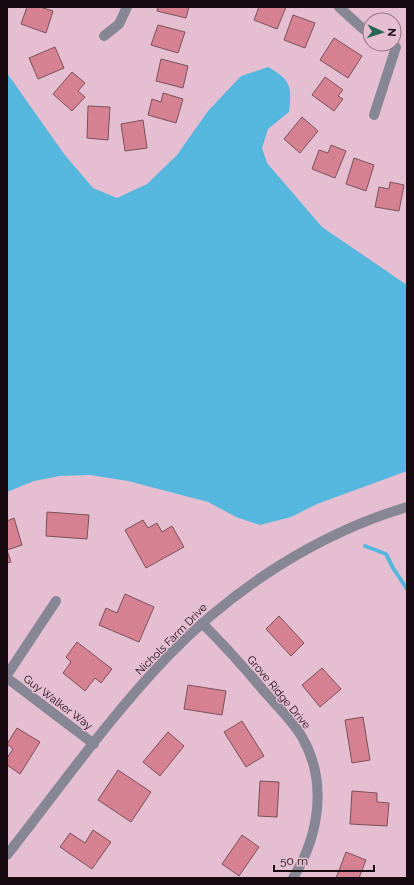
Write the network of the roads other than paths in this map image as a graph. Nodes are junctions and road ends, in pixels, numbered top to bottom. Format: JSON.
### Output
{"nodes":[{"id":1,"x":127,"y":7,"type":"edge"},
{"id":2,"x":340,"y":7,"type":"edge"},
{"id":3,"x":362,"y":28,"type":"edge"},
{"id":4,"x":104,"y":36,"type":"dead end"},
{"id":5,"x":392,"y":52,"type":"edge"},
{"id":6,"x":374,"y":115,"type":"dead end"},
{"id":7,"x":407,"y":507,"type":"edge"},
{"id":8,"x":56,"y":601,"type":"dead end"},
{"id":9,"x":202,"y":623,"type":"junction"},
{"id":10,"x":7,"y":675,"type":"edge"},
{"id":11,"x":7,"y":678,"type":"edge"},
{"id":12,"x":94,"y":744,"type":"junction"},
{"id":13,"x":7,"y":855,"type":"edge"},
{"id":14,"x":293,"y":878,"type":"edge"}],
"edges":[{"from":1,"to":4,"type":"street"},
{"from":2,"to":3,"type":"street"},
{"from":5,"to":6,"type":"street"},
{"from":7,"to":9,"type":"street","name":"Nichols Farm Drive"},
{"from":8,"to":10,"type":"street"},
{"from":9,"to":12,"type":"street","name":"Nichols Farm Drive"},
{"from":9,"to":14,"type":"street","name":"Grove Ridge Drive"},
{"from":11,"to":12,"type":"street","name":"Guy Walker Way"},
{"from":12,"to":13,"type":"street","name":"Nichols Farm Drive"}]}
